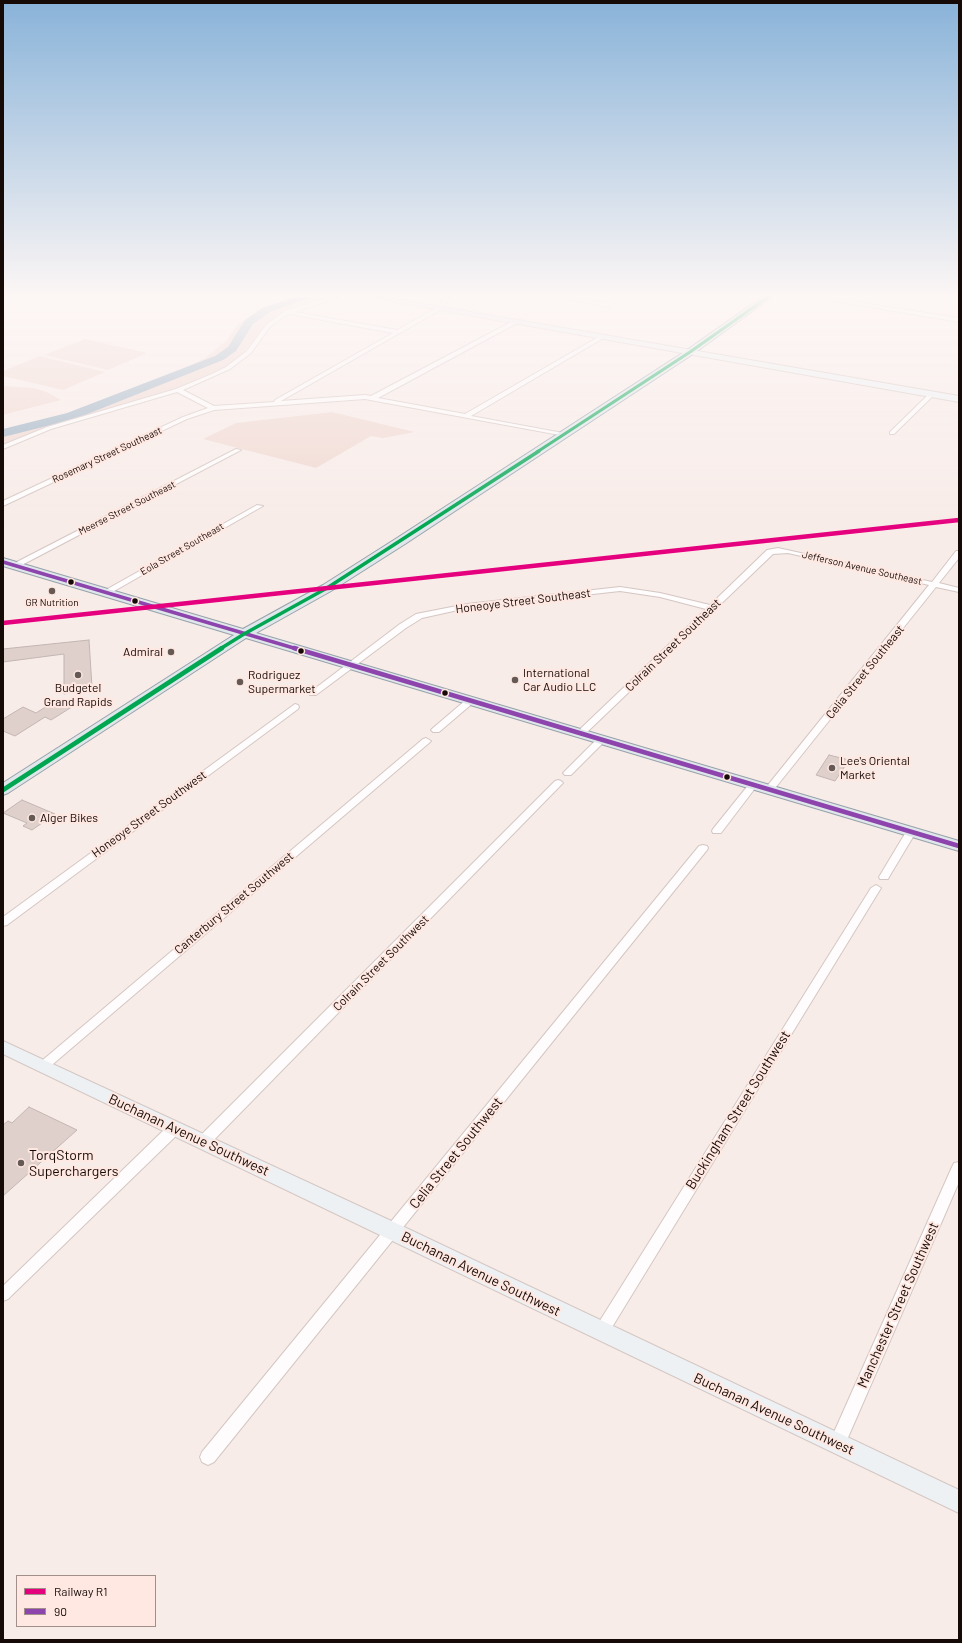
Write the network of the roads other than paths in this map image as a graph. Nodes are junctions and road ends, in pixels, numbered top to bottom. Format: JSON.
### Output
{"nodes":[{"id":1,"x":216,"y":374,"type":"edge"},
{"id":2,"x":325,"y":374,"type":"edge"},
{"id":3,"x":418,"y":374,"type":"edge"},
{"id":4,"x":538,"y":374,"type":"edge"},
{"id":5,"x":657,"y":374,"type":"edge"},
{"id":6,"x":815,"y":374,"type":"edge"},
{"id":7,"x":178,"y":390,"type":"junction"},
{"id":8,"x":932,"y":394,"type":"junction"},
{"id":9,"x":373,"y":398,"type":"junction"},
{"id":10,"x":959,"y":399,"type":"edge"},
{"id":11,"x":273,"y":403,"type":"junction"},
{"id":12,"x":213,"y":408,"type":"junction"},
{"id":13,"x":466,"y":416,"type":"junction"},
{"id":14,"x":892,"y":433,"type":"dead end"},
{"id":15,"x":562,"y":435,"type":"junction"},
{"id":16,"x":3,"y":447,"type":"edge"},
{"id":17,"x":238,"y":450,"type":"dead end"},
{"id":18,"x":3,"y":504,"type":"edge"},
{"id":19,"x":259,"y":506,"type":"dead end"},
{"id":20,"x":959,"y":553,"type":"edge"},
{"id":21,"x":765,"y":556,"type":"joint"},
{"id":22,"x":9,"y":564,"type":"edge"},
{"id":23,"x":934,"y":584,"type":"junction"},
{"id":24,"x":959,"y":590,"type":"edge"},
{"id":25,"x":106,"y":592,"type":"junction"},
{"id":26,"x":710,"y":608,"type":"junction"},
{"id":27,"x":244,"y":634,"type":"junction"},
{"id":28,"x":350,"y":666,"type":"junction"},
{"id":29,"x":313,"y":694,"type":"dead end"},
{"id":30,"x":470,"y":701,"type":"junction"},
{"id":31,"x":295,"y":707,"type":"dead end"},
{"id":32,"x":436,"y":730,"type":"dead end"},
{"id":33,"x":580,"y":734,"type":"junction"},
{"id":34,"x":601,"y":740,"type":"junction"},
{"id":35,"x":426,"y":741,"type":"dead end"},
{"id":36,"x":568,"y":773,"type":"dead end"},
{"id":37,"x":558,"y":783,"type":"dead end"},
{"id":38,"x":754,"y":785,"type":"junction"},
{"id":39,"x":3,"y":790,"type":"edge"},
{"id":40,"x":769,"y":790,"type":"junction"},
{"id":41,"x":717,"y":831,"type":"dead end"},
{"id":42,"x":911,"y":832,"type":"junction"},
{"id":43,"x":959,"y":846,"type":"edge"},
{"id":44,"x":703,"y":848,"type":"dead end"},
{"id":45,"x":884,"y":877,"type":"dead end"},
{"id":46,"x":876,"y":888,"type":"dead end"},
{"id":47,"x":3,"y":922,"type":"edge"},
{"id":48,"x":3,"y":1048,"type":"edge"},
{"id":49,"x":42,"y":1067,"type":"junction"},
{"id":50,"x":174,"y":1129,"type":"junction"},
{"id":51,"x":203,"y":1142,"type":"junction"},
{"id":52,"x":959,"y":1166,"type":"edge"},
{"id":53,"x":394,"y":1231,"type":"junction"},
{"id":54,"x":3,"y":1295,"type":"edge"},
{"id":55,"x":601,"y":1332,"type":"junction"},
{"id":56,"x":837,"y":1444,"type":"junction"},
{"id":57,"x":208,"y":1457,"type":"dead end"},
{"id":58,"x":959,"y":1502,"type":"edge"}],
"edges":[{"from":1,"to":7,"type":"street"},
{"from":2,"to":11,"type":"street"},
{"from":3,"to":9,"type":"street"},
{"from":4,"to":13,"type":"street"},
{"from":5,"to":15,"type":"main road"},
{"from":6,"to":8,"type":"street"},
{"from":7,"to":12,"type":"street"},
{"from":7,"to":16,"type":"street"},
{"from":8,"to":10,"type":"street"},
{"from":8,"to":14,"type":"street"},
{"from":9,"to":11,"type":"street"},
{"from":9,"to":13,"type":"street"},
{"from":11,"to":12,"type":"street"},
{"from":12,"to":18,"type":"street","name":"Rosemary Street Southeast"},
{"from":13,"to":15,"type":"street"},
{"from":15,"to":27,"type":"main road"},
{"from":17,"to":22,"type":"street","name":"Meerse Street Southeast"},
{"from":19,"to":25,"type":"street","name":"Eola Street Southeast"},
{"from":20,"to":23,"type":"street","name":"Celia Street Southeast"},
{"from":21,"to":23,"type":"street","name":"Jefferson Avenue Southeast"},
{"from":21,"to":26,"type":"street","name":"Colrain Street Southeast"},
{"from":22,"to":25,"type":"main road"},
{"from":23,"to":24,"type":"street","name":"Jefferson Avenue Southeast"},
{"from":23,"to":40,"type":"street","name":"Celia Street Southeast"},
{"from":25,"to":27,"type":"main road"},
{"from":26,"to":28,"type":"street","name":"Honeoye Street Southeast"},
{"from":26,"to":33,"type":"street","name":"Colrain Street Southeast"},
{"from":27,"to":28,"type":"main road"},
{"from":27,"to":39,"type":"main road"},
{"from":28,"to":29,"type":"street"},
{"from":28,"to":30,"type":"main road"},
{"from":30,"to":32,"type":"street"},
{"from":30,"to":33,"type":"main road"},
{"from":31,"to":47,"type":"street","name":"Honeoye Street Southwest"},
{"from":33,"to":34,"type":"main road"},
{"from":34,"to":36,"type":"street"},
{"from":34,"to":38,"type":"main road"},
{"from":35,"to":49,"type":"street","name":"Canterbury Street Southwest"},
{"from":37,"to":51,"type":"street","name":"Colrain Street Southwest"},
{"from":38,"to":40,"type":"main road"},
{"from":38,"to":41,"type":"street"},
{"from":40,"to":42,"type":"main road"},
{"from":42,"to":43,"type":"main road"},
{"from":42,"to":45,"type":"street"},
{"from":44,"to":53,"type":"street","name":"Celia Street Southwest"},
{"from":46,"to":55,"type":"street","name":"Buckingham Street Southwest"},
{"from":48,"to":49,"type":"street","name":"Buchanan Avenue Southwest"},
{"from":49,"to":50,"type":"street","name":"Buchanan Avenue Southwest"},
{"from":50,"to":51,"type":"street","name":"Buchanan Avenue Southwest"},
{"from":50,"to":54,"type":"street"},
{"from":51,"to":53,"type":"street","name":"Buchanan Avenue Southwest"},
{"from":52,"to":56,"type":"street","name":"Manchester Street Southwest"},
{"from":53,"to":55,"type":"street","name":"Buchanan Avenue Southwest"},
{"from":53,"to":57,"type":"street","name":"Celia Street Southwest"},
{"from":55,"to":56,"type":"street","name":"Buchanan Avenue Southwest"},
{"from":56,"to":58,"type":"street","name":"Buchanan Avenue Southwest"}]}
